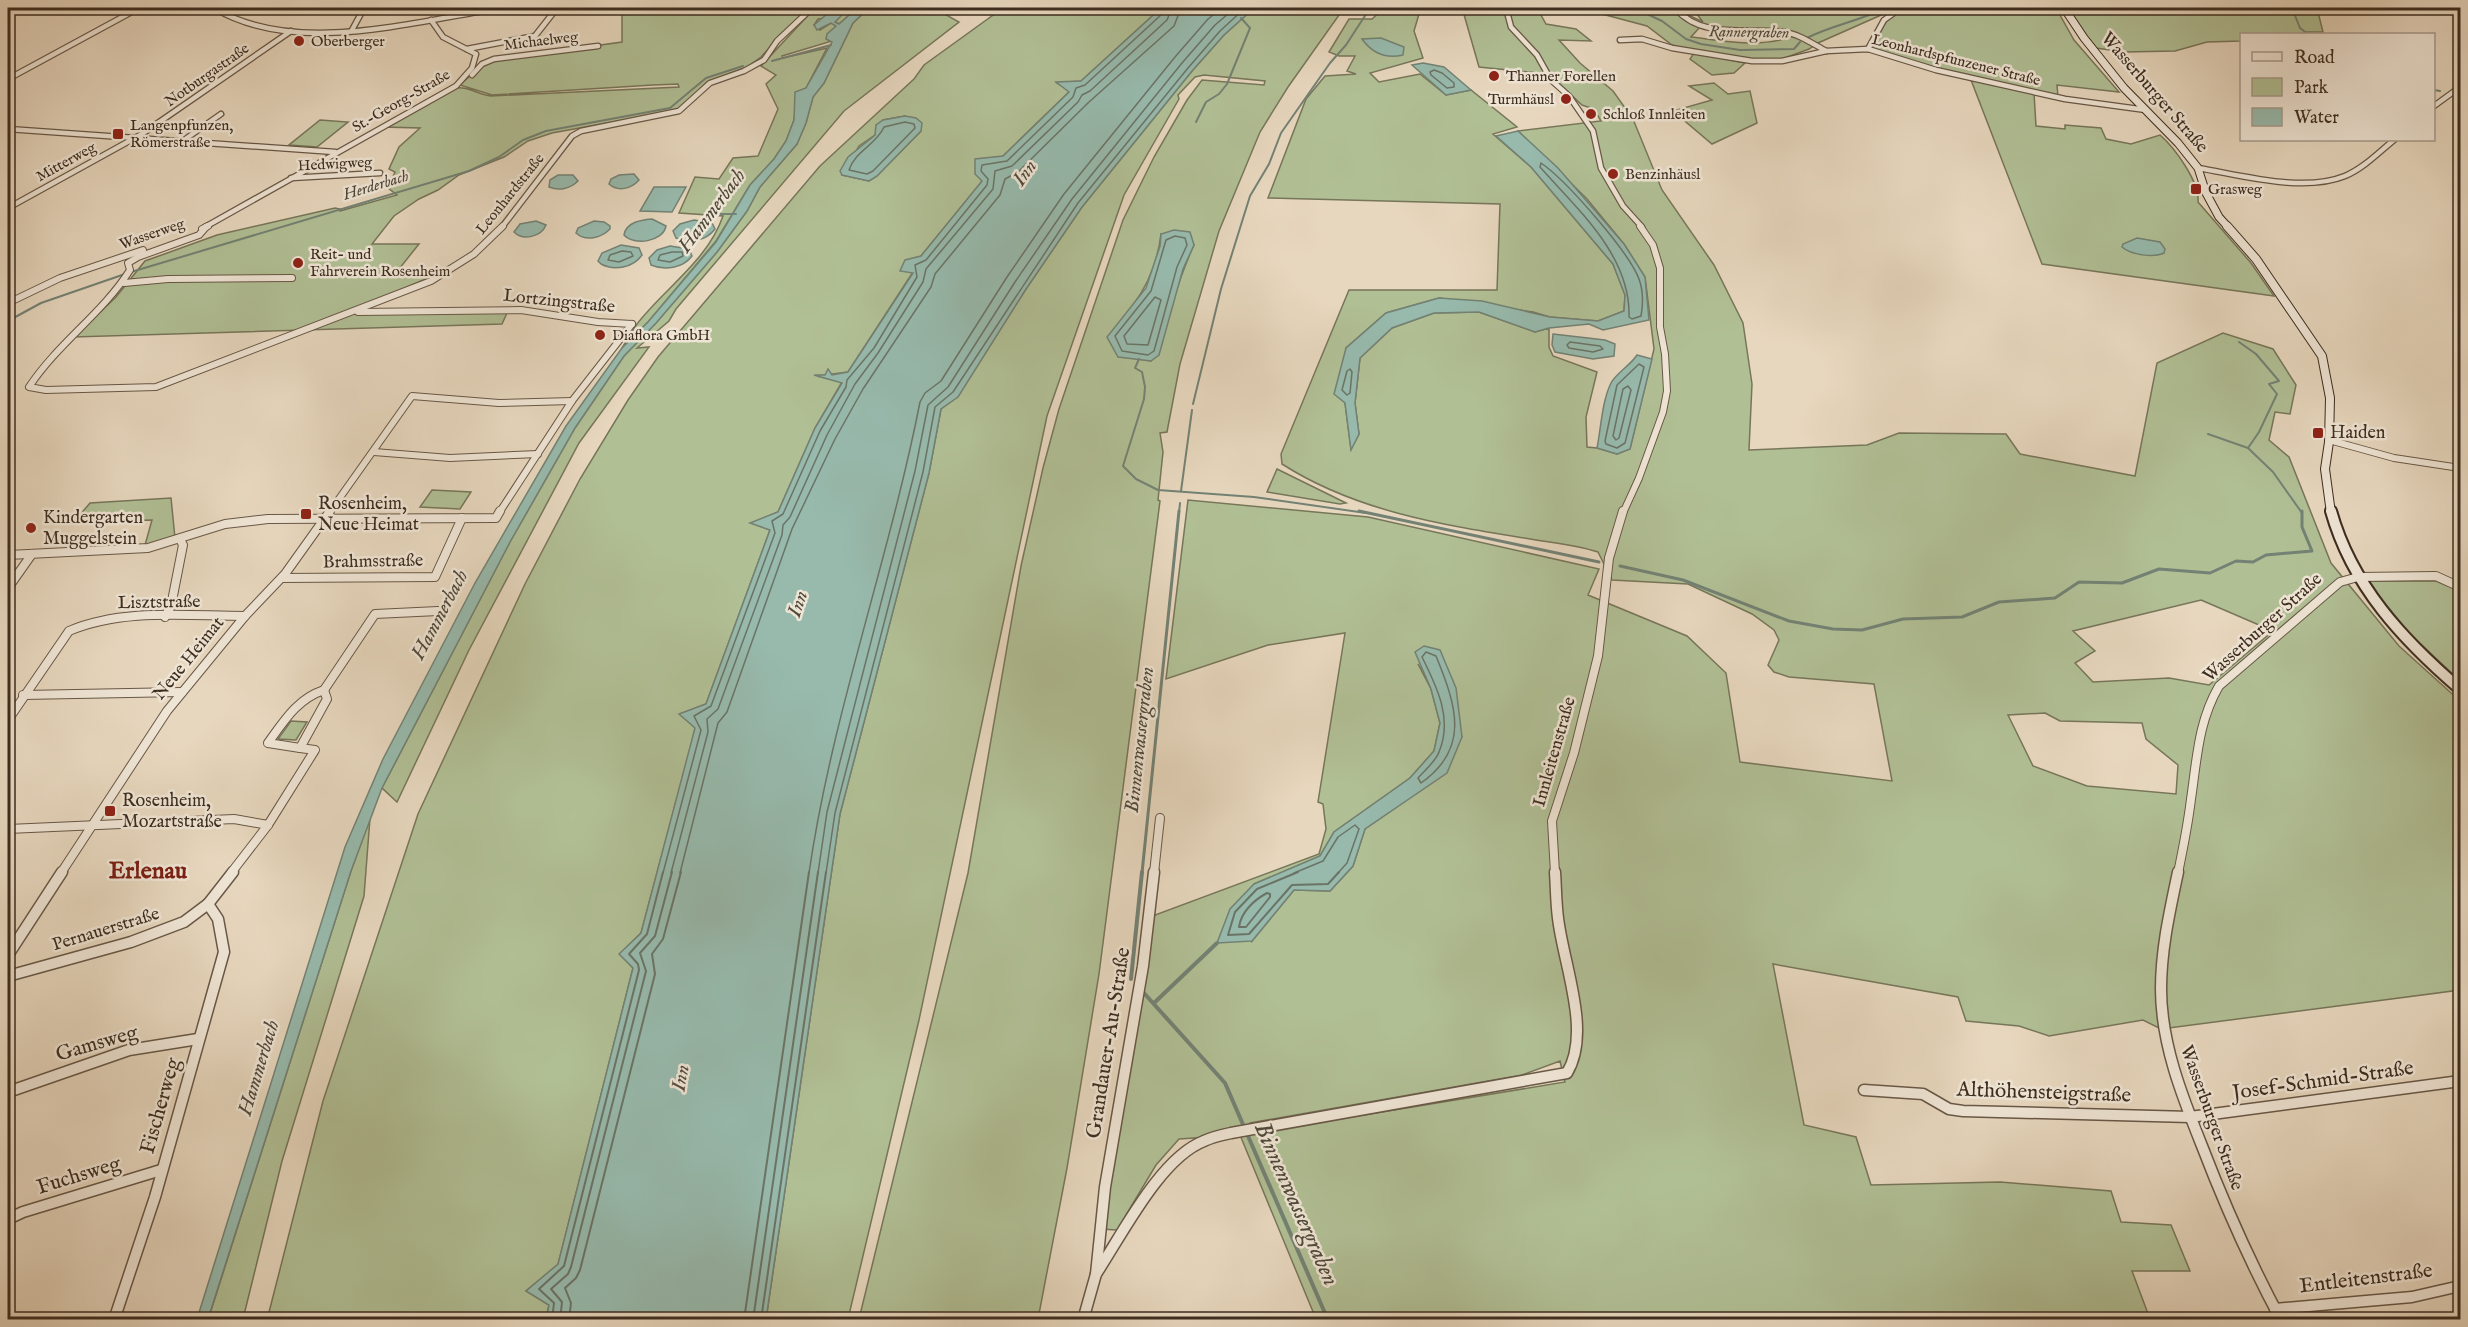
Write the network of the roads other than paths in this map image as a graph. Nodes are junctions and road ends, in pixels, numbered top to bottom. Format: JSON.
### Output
{"nodes":[{"id":1,"x":139,"y":8,"type":"edge"},
{"id":2,"x":214,"y":8,"type":"edge"},
{"id":3,"x":364,"y":8,"type":"edge"},
{"id":4,"x":446,"y":8,"type":"edge"},
{"id":5,"x":502,"y":8,"type":"edge"},
{"id":6,"x":557,"y":8,"type":"edge"},
{"id":7,"x":812,"y":8,"type":"edge"},
{"id":8,"x":1506,"y":8,"type":"edge"},
{"id":9,"x":1676,"y":8,"type":"edge"},
{"id":10,"x":1901,"y":8,"type":"edge"},
{"id":11,"x":2064,"y":8,"type":"edge"},
{"id":12,"x":2457,"y":8,"type":"edge"},
{"id":13,"x":2460,"y":12,"type":"edge"},
{"id":14,"x":448,"y":15,"type":"junction"},
{"id":15,"x":431,"y":20,"type":"junction"},
{"id":16,"x":352,"y":30,"type":"junction"},
{"id":17,"x":291,"y":31,"type":"junction"},
{"id":18,"x":1620,"y":40,"type":"dead end"},
{"id":19,"x":598,"y":46,"type":"dead end"},
{"id":20,"x":467,"y":49,"type":"junction"},
{"id":21,"x":1868,"y":49,"type":"junction"},
{"id":22,"x":1826,"y":51,"type":"junction"},
{"id":23,"x":8,"y":79,"type":"edge"},
{"id":24,"x":458,"y":83,"type":"junction"},
{"id":25,"x":2460,"y":87,"type":"edge"},
{"id":26,"x":2435,"y":105,"type":"edge"},
{"id":27,"x":2146,"y":110,"type":"junction"},
{"id":28,"x":221,"y":114,"type":"dead end"},
{"id":29,"x":8,"y":129,"type":"edge"},
{"id":30,"x":136,"y":137,"type":"junction"},
{"id":31,"x":184,"y":140,"type":"junction"},
{"id":32,"x":2393,"y":141,"type":"edge"},
{"id":33,"x":337,"y":152,"type":"junction"},
{"id":34,"x":2198,"y":168,"type":"junction"},
{"id":35,"x":381,"y":173,"type":"dead end"},
{"id":36,"x":290,"y":178,"type":"junction"},
{"id":37,"x":8,"y":208,"type":"edge"},
{"id":38,"x":206,"y":227,"type":"junction"},
{"id":39,"x":127,"y":277,"type":"junction"},
{"id":40,"x":292,"y":278,"type":"dead end"},
{"id":41,"x":8,"y":303,"type":"edge"},
{"id":42,"x":354,"y":312,"type":"junction"},
{"id":43,"x":54,"y":356,"type":"joint"},
{"id":44,"x":572,"y":401,"type":"junction"},
{"id":45,"x":2329,"y":440,"type":"junction"},
{"id":46,"x":374,"y":452,"type":"junction"},
{"id":47,"x":538,"y":454,"type":"junction"},
{"id":48,"x":2460,"y":468,"type":"edge"},
{"id":49,"x":462,"y":518,"type":"junction"},
{"id":50,"x":327,"y":519,"type":"junction"},
{"id":51,"x":180,"y":539,"type":"junction"},
{"id":52,"x":32,"y":554,"type":"junction"},
{"id":53,"x":8,"y":555,"type":"edge"},
{"id":54,"x":2358,"y":577,"type":"junction"},
{"id":55,"x":282,"y":578,"type":"junction"},
{"id":56,"x":2460,"y":587,"type":"edge"},
{"id":57,"x":8,"y":588,"type":"edge"},
{"id":58,"x":438,"y":611,"type":"dead end"},
{"id":59,"x":245,"y":616,"type":"junction"},
{"id":60,"x":165,"y":617,"type":"junction"},
{"id":61,"x":2460,"y":689,"type":"edge"},
{"id":62,"x":324,"y":690,"type":"junction"},
{"id":63,"x":182,"y":692,"type":"junction"},
{"id":64,"x":22,"y":695,"type":"junction"},
{"id":65,"x":8,"y":720,"type":"edge"},
{"id":66,"x":300,"y":748,"type":"junction"},
{"id":67,"x":1160,"y":818,"type":"dead end"},
{"id":68,"x":94,"y":824,"type":"junction"},
{"id":69,"x":268,"y":825,"type":"junction"},
{"id":70,"x":8,"y":829,"type":"edge"},
{"id":71,"x":208,"y":904,"type":"junction"},
{"id":72,"x":8,"y":956,"type":"edge"},
{"id":73,"x":8,"y":976,"type":"edge"},
{"id":74,"x":198,"y":1039,"type":"junction"},
{"id":75,"x":2460,"y":1081,"type":"edge"},
{"id":76,"x":1864,"y":1090,"type":"dead end"},
{"id":77,"x":8,"y":1092,"type":"edge"},
{"id":78,"x":2190,"y":1117,"type":"junction"},
{"id":79,"x":161,"y":1170,"type":"junction"},
{"id":80,"x":8,"y":1219,"type":"edge"},
{"id":81,"x":1096,"y":1274,"type":"junction"},
{"id":82,"x":2460,"y":1286,"type":"edge"},
{"id":83,"x":2275,"y":1309,"type":"junction"},
{"id":84,"x":114,"y":1320,"type":"edge"},
{"id":85,"x":1083,"y":1320,"type":"edge"},
{"id":86,"x":2281,"y":1320,"type":"edge"}],
"edges":[{"from":1,"to":23,"type":"street"},
{"from":2,"to":17,"type":"street"},
{"from":3,"to":16,"type":"street"},
{"from":4,"to":14,"type":"street"},
{"from":5,"to":14,"type":"street"},
{"from":6,"to":20,"type":"street"},
{"from":7,"to":42,"type":"street","name":"Leonhardstraße"},
{"from":8,"to":81,"type":"street","name":"Innleitenstraße"},
{"from":9,"to":22,"type":"street"},
{"from":10,"to":21,"type":"street"},
{"from":11,"to":27,"type":"main road","name":"Wasserburger Straße"},
{"from":12,"to":13,"type":"street"},
{"from":14,"to":15,"type":"street"},
{"from":15,"to":16,"type":"street"},
{"from":15,"to":20,"type":"street","name":"St.-Georg-Straße"},
{"from":16,"to":17,"type":"street"},
{"from":17,"to":30,"type":"street","name":"Notburgastraße"},
{"from":18,"to":22,"type":"street","name":"Leonhardspfunzener Straße"},
{"from":19,"to":24,"type":"street","name":"Michaelweg"},
{"from":20,"to":24,"type":"street","name":"St.-Georg-Straße"},
{"from":21,"to":22,"type":"street","name":"Leonhardspfunzener Straße"},
{"from":21,"to":27,"type":"street","name":"Leonhardspfunzener Straße"},
{"from":24,"to":33,"type":"street","name":"St.-Georg-Straße"},
{"from":25,"to":26,"type":"street"},
{"from":27,"to":34,"type":"main road","name":"Wasserburger Straße"},
{"from":28,"to":31,"type":"street"},
{"from":29,"to":30,"type":"street"},
{"from":30,"to":31,"type":"street"},
{"from":30,"to":37,"type":"street","name":"Mitterweg"},
{"from":31,"to":33,"type":"street"},
{"from":32,"to":34,"type":"street"},
{"from":33,"to":36,"type":"street","name":"St.-Georg-Straße"},
{"from":34,"to":45,"type":"main road","name":"Wasserburger Straße"},
{"from":35,"to":36,"type":"street","name":"Hedwigweg"},
{"from":36,"to":38,"type":"street","name":"St.-Georg-Straße"},
{"from":38,"to":39,"type":"street","name":"Wasserweg"},
{"from":38,"to":41,"type":"street","name":"Wasserweg"},
{"from":39,"to":40,"type":"street"},
{"from":39,"to":43,"type":"street","name":"Wasserweg"},
{"from":42,"to":43,"type":"street","name":"Leonhardstraße"},
{"from":42,"to":44,"type":"street","name":"Lortzingstraße"},
{"from":44,"to":46,"type":"street","name":"Neue Heimat"},
{"from":44,"to":47,"type":"street","name":"Lortzingstraße"},
{"from":45,"to":48,"type":"street"},
{"from":45,"to":54,"type":"main road","name":"Wasserburger Straße"},
{"from":46,"to":47,"type":"street"},
{"from":46,"to":50,"type":"street","name":"Neue Heimat"},
{"from":47,"to":49,"type":"street","name":"Lortzingstraße"},
{"from":49,"to":50,"type":"street"},
{"from":49,"to":55,"type":"street","name":"Brahmsstraße"},
{"from":50,"to":51,"type":"street"},
{"from":50,"to":55,"type":"street","name":"Neue Heimat"},
{"from":51,"to":52,"type":"street"},
{"from":51,"to":60,"type":"street"},
{"from":52,"to":53,"type":"street"},
{"from":52,"to":57,"type":"street"},
{"from":54,"to":56,"type":"street"},
{"from":54,"to":61,"type":"main road"},
{"from":54,"to":78,"type":"street","name":"Wasserburger Straße"},
{"from":55,"to":59,"type":"street","name":"Neue Heimat"},
{"from":58,"to":62,"type":"street"},
{"from":59,"to":60,"type":"street","name":"Lisztstraße"},
{"from":59,"to":63,"type":"street","name":"Neue Heimat"},
{"from":60,"to":64,"type":"street","name":"Lisztstraße"},
{"from":62,"to":66,"type":"street"},
{"from":62,"to":66,"type":"street"},
{"from":63,"to":64,"type":"street"},
{"from":63,"to":68,"type":"street","name":"Neue Heimat"},
{"from":64,"to":65,"type":"street"},
{"from":66,"to":69,"type":"street","name":"Pernauerstraße"},
{"from":67,"to":81,"type":"street","name":"Grandauer-Au-Straße"},
{"from":68,"to":69,"type":"street"},
{"from":68,"to":70,"type":"street"},
{"from":68,"to":72,"type":"street","name":"Neue Heimat"},
{"from":69,"to":71,"type":"street","name":"Pernauerstraße"},
{"from":71,"to":73,"type":"street","name":"Pernauerstraße"},
{"from":71,"to":74,"type":"street","name":"Fischerweg"},
{"from":74,"to":77,"type":"street","name":"Gamsweg"},
{"from":74,"to":79,"type":"street","name":"Fischerweg"},
{"from":75,"to":78,"type":"street","name":"Josef-Schmid-Straße"},
{"from":76,"to":78,"type":"street","name":"Althöhensteigstraße"},
{"from":78,"to":83,"type":"street","name":"Wasserburger Straße"},
{"from":79,"to":80,"type":"street","name":"Fuchsweg"},
{"from":79,"to":84,"type":"street","name":"Fischerweg"},
{"from":81,"to":85,"type":"street"},
{"from":82,"to":83,"type":"street","name":"Entleitenstraße"},
{"from":83,"to":86,"type":"street","name":"Wasserburger Straße"}]}
